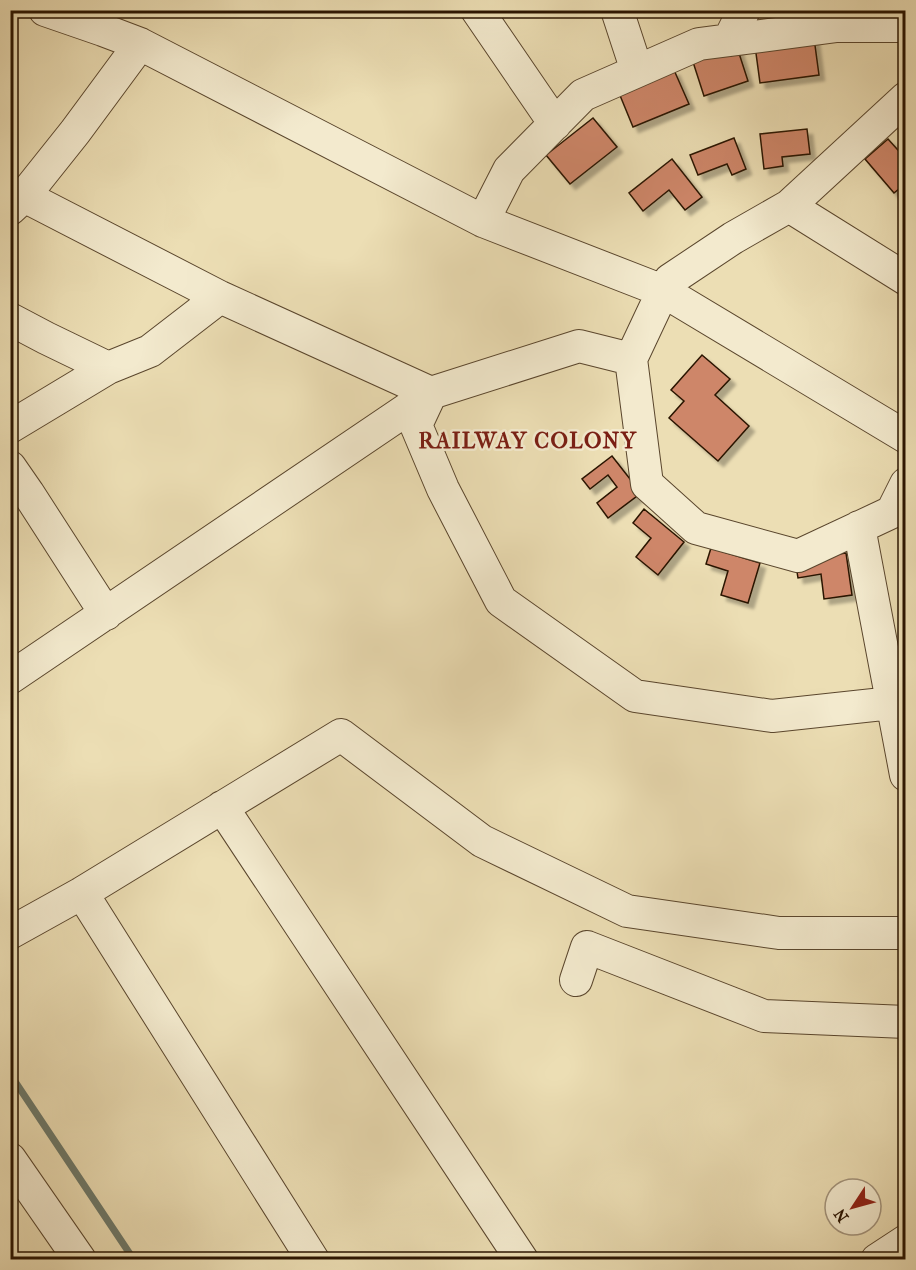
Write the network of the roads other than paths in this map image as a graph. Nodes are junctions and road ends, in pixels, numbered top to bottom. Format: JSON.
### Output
{"nodes":[{"id":1,"x":477,"y":10,"type":"edge"},
{"id":2,"x":617,"y":10,"type":"edge"},
{"id":3,"x":744,"y":10,"type":"edge"},
{"id":4,"x":65,"y":13,"type":"edge"},
{"id":5,"x":732,"y":25,"type":"edge"},
{"id":6,"x":906,"y":27,"type":"edge"},
{"id":7,"x":140,"y":44,"type":"junction"},
{"id":8,"x":637,"y":71,"type":"junction"},
{"id":9,"x":906,"y":98,"type":"edge"},
{"id":10,"x":555,"y":124,"type":"junction"},
{"id":11,"x":17,"y":202,"type":"edge"},
{"id":12,"x":789,"y":206,"type":"junction"},
{"id":13,"x":483,"y":221,"type":"junction"},
{"id":14,"x":906,"y":279,"type":"edge"},
{"id":15,"x":663,"y":291,"type":"junction"},
{"id":16,"x":220,"y":297,"type":"junction"},
{"id":17,"x":10,"y":319,"type":"edge"},
{"id":18,"x":632,"y":359,"type":"junction"},
{"id":19,"x":108,"y":368,"type":"junction"},
{"id":20,"x":431,"y":393,"type":"junction"},
{"id":21,"x":10,"y":427,"type":"edge"},
{"id":22,"x":906,"y":437,"type":"edge"},
{"id":23,"x":10,"y":468,"type":"edge"},
{"id":24,"x":906,"y":484,"type":"edge"},
{"id":25,"x":859,"y":527,"type":"junction"},
{"id":26,"x":106,"y":614,"type":"junction"},
{"id":27,"x":10,"y":678,"type":"edge"},
{"id":28,"x":899,"y":705,"type":"edge"},
{"id":29,"x":906,"y":776,"type":"edge"},
{"id":30,"x":222,"y":807,"type":"junction"},
{"id":31,"x":82,"y":893,"type":"junction"},
{"id":32,"x":10,"y":933,"type":"edge"},
{"id":33,"x":906,"y":933,"type":"edge"},
{"id":34,"x":576,"y":980,"type":"dead end"},
{"id":35,"x":906,"y":1022,"type":"edge"},
{"id":36,"x":10,"y":1159,"type":"edge"},
{"id":37,"x":906,"y":1241,"type":"edge"},
{"id":38,"x":80,"y":1260,"type":"edge"},
{"id":39,"x":313,"y":1260,"type":"edge"},
{"id":40,"x":522,"y":1260,"type":"edge"},
{"id":41,"x":877,"y":1260,"type":"edge"}],
"edges":[{"from":1,"to":10,"type":"street"},
{"from":2,"to":8,"type":"street"},
{"from":3,"to":5,"type":"street"},
{"from":4,"to":7,"type":"street"},
{"from":5,"to":6,"type":"street"},
{"from":5,"to":8,"type":"street"},
{"from":7,"to":11,"type":"street"},
{"from":7,"to":13,"type":"street"},
{"from":8,"to":10,"type":"street"},
{"from":9,"to":12,"type":"street"},
{"from":10,"to":13,"type":"street"},
{"from":11,"to":16,"type":"street"},
{"from":12,"to":14,"type":"street"},
{"from":12,"to":15,"type":"street"},
{"from":13,"to":15,"type":"street"},
{"from":15,"to":18,"type":"street"},
{"from":15,"to":22,"type":"street"},
{"from":16,"to":19,"type":"street"},
{"from":16,"to":20,"type":"street"},
{"from":17,"to":19,"type":"street"},
{"from":18,"to":20,"type":"street"},
{"from":18,"to":25,"type":"street"},
{"from":19,"to":21,"type":"street"},
{"from":20,"to":26,"type":"street"},
{"from":20,"to":28,"type":"street"},
{"from":23,"to":26,"type":"street"},
{"from":24,"to":25,"type":"street"},
{"from":25,"to":28,"type":"street"},
{"from":26,"to":27,"type":"street"},
{"from":28,"to":29,"type":"street"},
{"from":30,"to":31,"type":"street"},
{"from":30,"to":33,"type":"street"},
{"from":30,"to":40,"type":"street"},
{"from":31,"to":32,"type":"street"},
{"from":31,"to":39,"type":"street"},
{"from":34,"to":35,"type":"street"},
{"from":36,"to":38,"type":"street"},
{"from":37,"to":41,"type":"street"}]}
